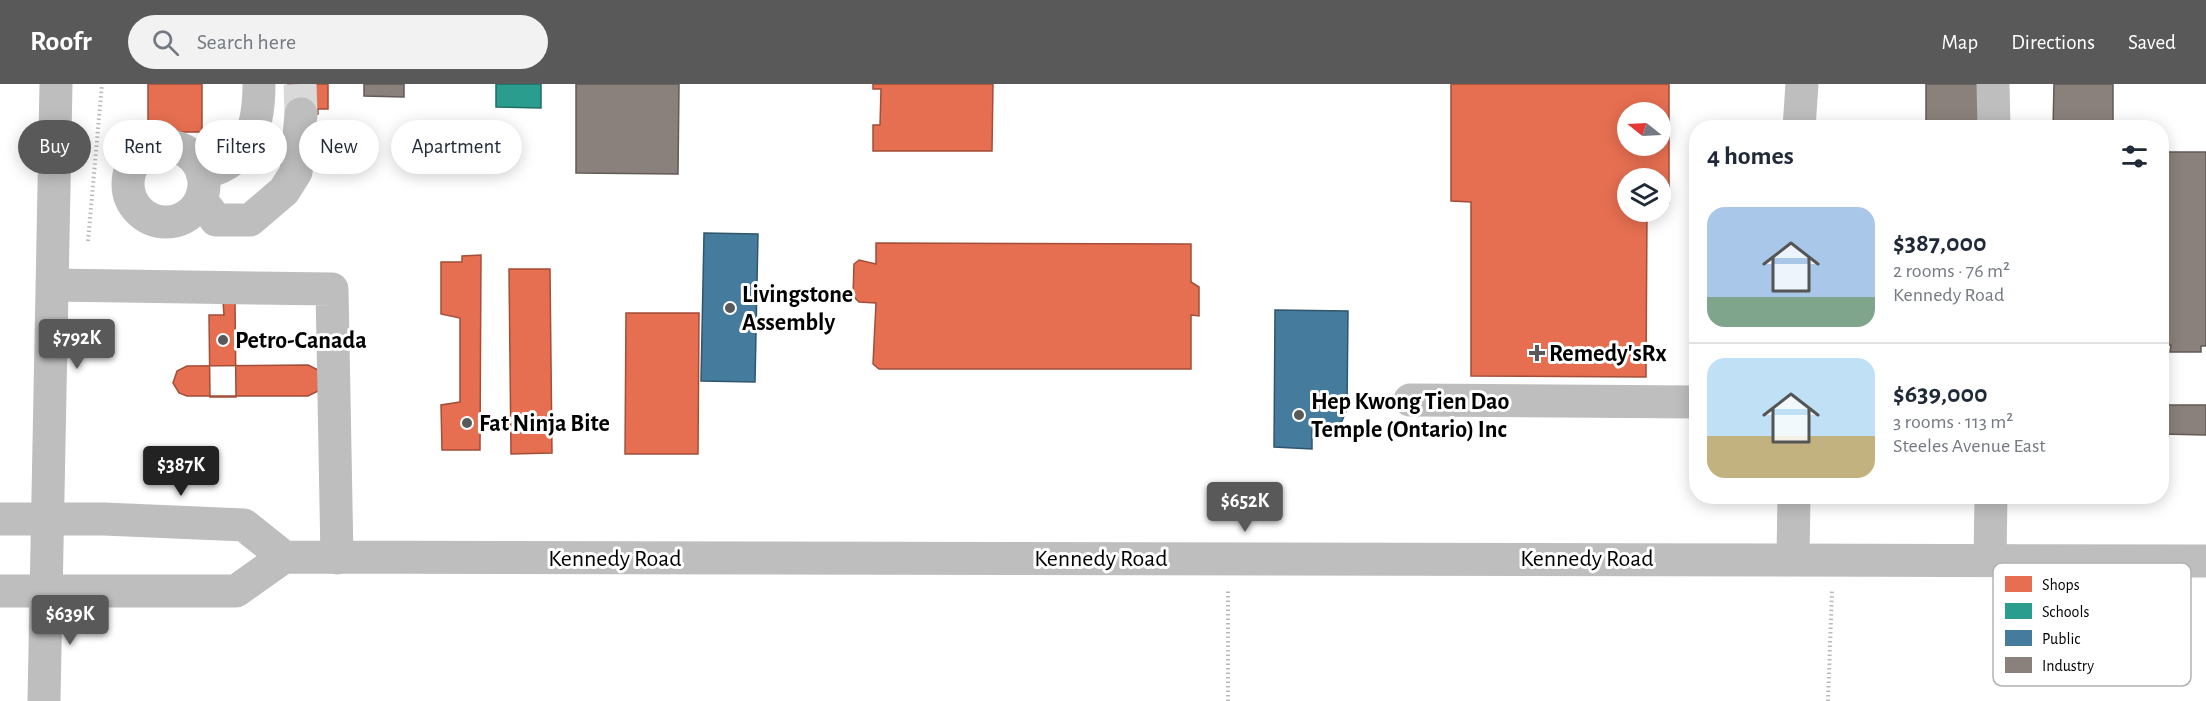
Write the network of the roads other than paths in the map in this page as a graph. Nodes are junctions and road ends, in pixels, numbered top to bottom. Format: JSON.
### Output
{"nodes":[{"id":1,"x":56,"y":84,"type":"edge"},
{"id":2,"x":259,"y":84,"type":"edge"},
{"id":3,"x":1802,"y":84,"type":"edge"},
{"id":4,"x":1994,"y":84,"type":"edge"},
{"id":5,"x":301,"y":114,"type":"tunnel mouth"},
{"id":6,"x":256,"y":120,"type":"edge"},
{"id":7,"x":1800,"y":120,"type":"edge"},
{"id":8,"x":1994,"y":120,"type":"edge"},
{"id":9,"x":195,"y":163,"type":"edge"},
{"id":10,"x":202,"y":174,"type":"edge"},
{"id":11,"x":202,"y":209,"type":"junction"},
{"id":12,"x":54,"y":285,"type":"junction"},
{"id":13,"x":1410,"y":400,"type":"dead end"},
{"id":14,"x":1689,"y":402,"type":"edge"},
{"id":15,"x":1794,"y":504,"type":"edge"},
{"id":16,"x":1991,"y":504,"type":"edge"},
{"id":17,"x":49,"y":518,"type":"junction"},
{"id":18,"x":0,"y":519,"type":"edge"},
{"id":19,"x":284,"y":557,"type":"junction"},
{"id":20,"x":337,"y":558,"type":"junction"},
{"id":21,"x":1793,"y":558,"type":"junction"},
{"id":22,"x":1990,"y":559,"type":"junction"},
{"id":23,"x":2206,"y":561,"type":"edge"},
{"id":24,"x":46,"y":590,"type":"junction"},
{"id":25,"x":0,"y":591,"type":"edge"},
{"id":26,"x":44,"y":701,"type":"edge"}],
"edges":[{"from":1,"to":12,"type":"main road"},
{"from":2,"to":6,"type":"main road"},
{"from":3,"to":7,"type":"main road"},
{"from":4,"to":8,"type":"main road"},
{"from":5,"to":11,"type":"main road"},
{"from":9,"to":11,"type":"main road"},
{"from":10,"to":11,"type":"main road"},
{"from":12,"to":17,"type":"main road"},
{"from":12,"to":20,"type":"main road"},
{"from":13,"to":14,"type":"main road"},
{"from":15,"to":21,"type":"main road"},
{"from":16,"to":22,"type":"main road"},
{"from":17,"to":18,"type":"main road"},
{"from":17,"to":19,"type":"main road"},
{"from":17,"to":24,"type":"main road"},
{"from":19,"to":20,"type":"main road","name":"Kennedy Road"},
{"from":19,"to":24,"type":"main road"},
{"from":20,"to":21,"type":"main road","name":"Kennedy Road"},
{"from":21,"to":22,"type":"main road","name":"Kennedy Road"},
{"from":22,"to":23,"type":"main road","name":"Kennedy Road"},
{"from":24,"to":25,"type":"main road"},
{"from":24,"to":26,"type":"main road"}]}
